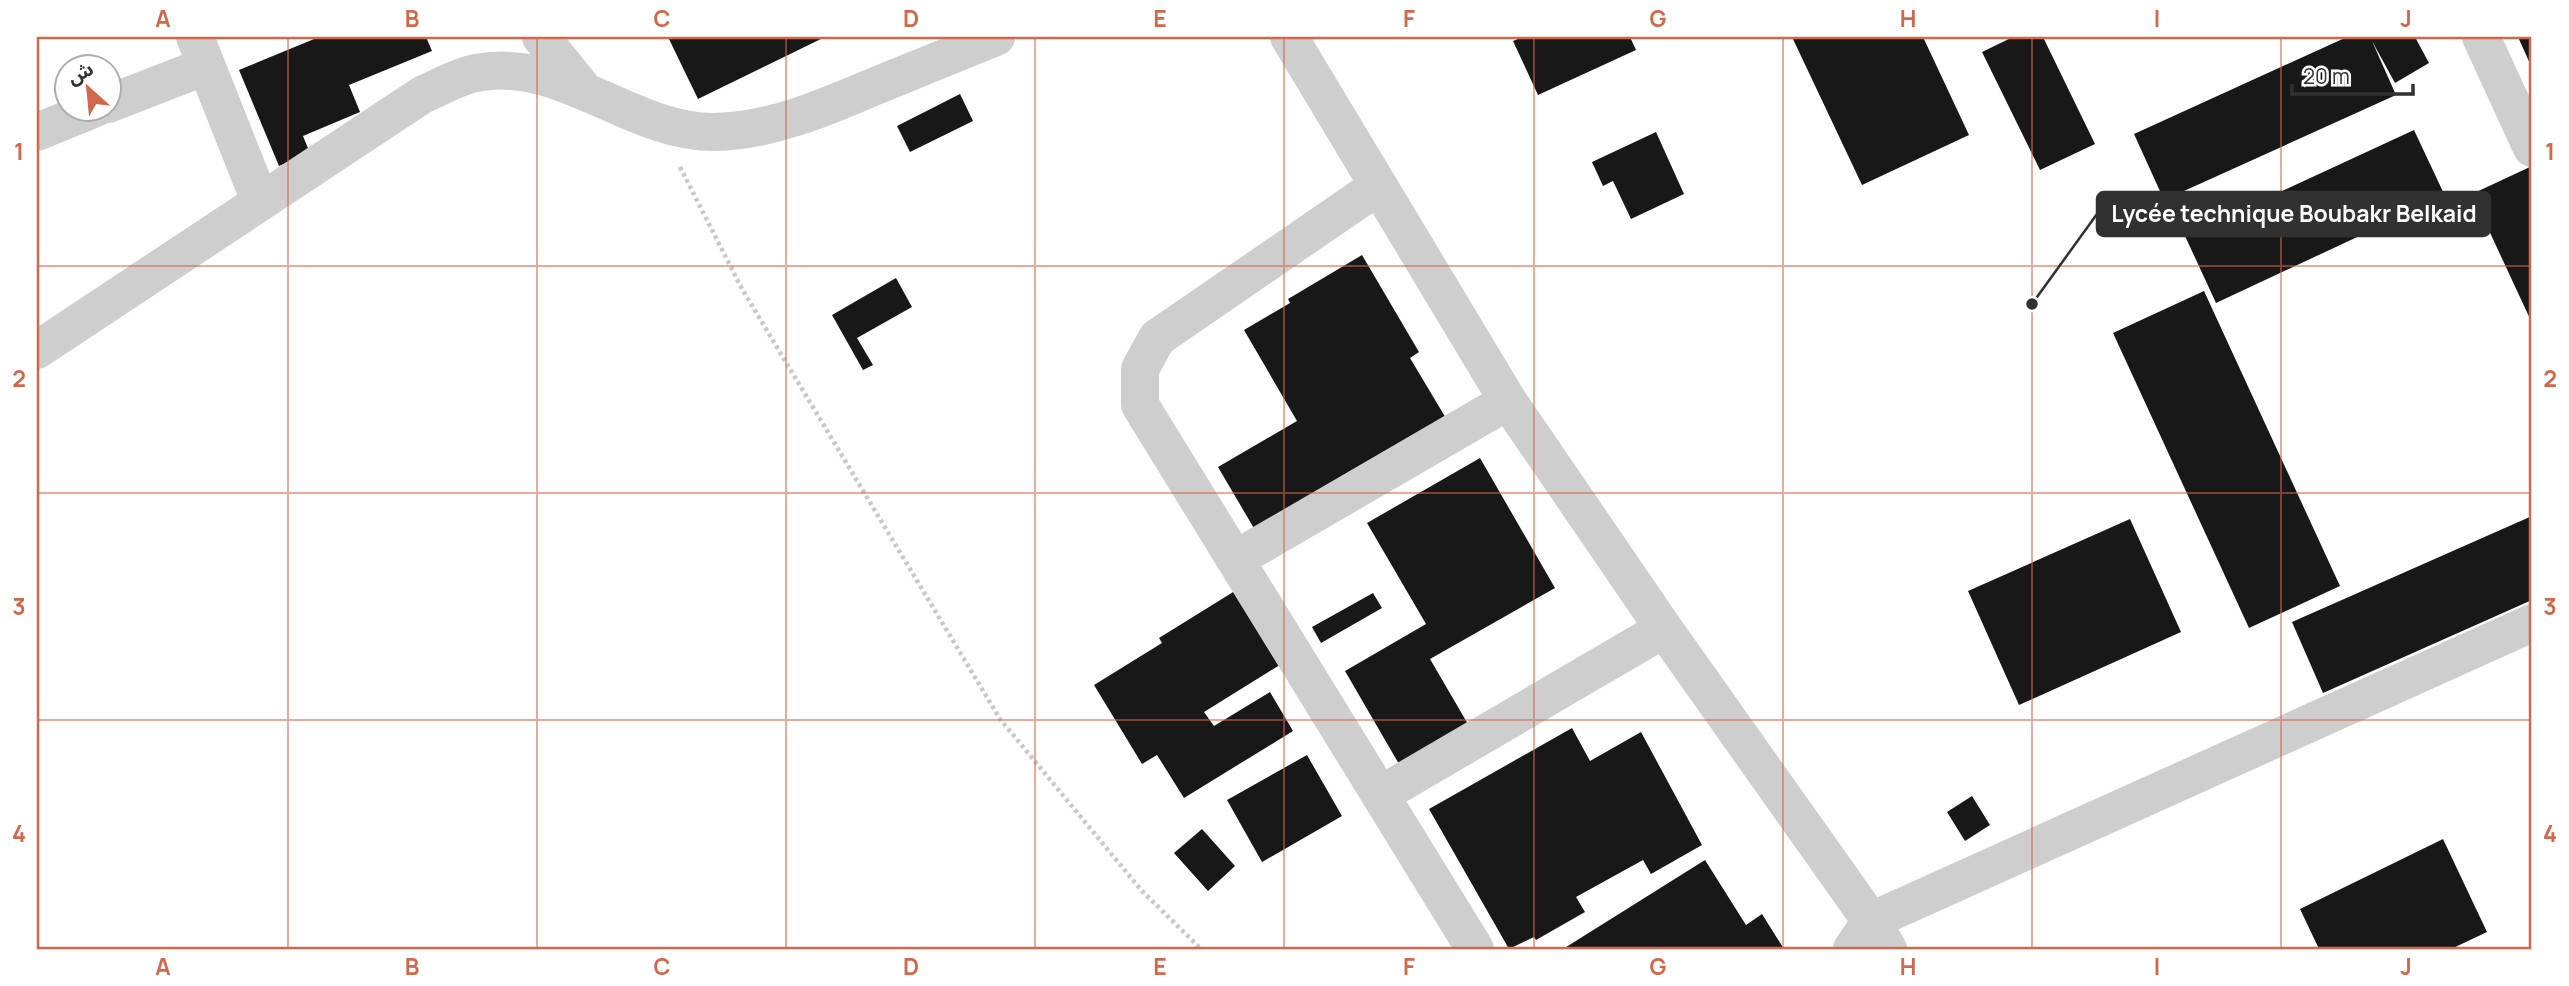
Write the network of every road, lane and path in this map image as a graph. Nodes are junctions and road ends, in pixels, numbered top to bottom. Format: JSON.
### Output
{"nodes":[{"id":1,"x":541,"y":37,"type":"edge"},
{"id":2,"x":996,"y":37,"type":"edge"},
{"id":3,"x":1289,"y":37,"type":"edge"},
{"id":4,"x":2481,"y":37,"type":"edge"},
{"id":5,"x":200,"y":51,"type":"edge"},
{"id":6,"x":583,"y":89,"type":"junction"},
{"id":7,"x":122,"y":96,"type":"edge"},
{"id":8,"x":62,"y":122,"type":"edge"},
{"id":9,"x":2527,"y":123,"type":"edge"},
{"id":10,"x":661,"y":125,"type":"junction"},
{"id":11,"x":37,"y":132,"type":"edge"},
{"id":12,"x":1377,"y":187,"type":"junction"},
{"id":13,"x":260,"y":201,"type":"junction"},
{"id":14,"x":37,"y":350,"type":"edge"},
{"id":15,"x":1508,"y":401,"type":"junction"},
{"id":16,"x":1236,"y":559,"type":"junction"},
{"id":17,"x":2532,"y":623,"type":"edge"},
{"id":18,"x":1664,"y":629,"type":"junction"},
{"id":19,"x":1380,"y":795,"type":"junction"},
{"id":20,"x":1870,"y":940,"type":"edge"},
{"id":21,"x":1201,"y":949,"type":"edge"},
{"id":22,"x":1475,"y":949,"type":"edge"}],
"edges":[{"from":1,"to":6,"type":"street"},
{"from":2,"to":10,"type":"street"},
{"from":3,"to":12,"type":"street"},
{"from":4,"to":9,"type":"street"},
{"from":5,"to":7,"type":"street"},
{"from":5,"to":13,"type":"street"},
{"from":6,"to":10,"type":"street"},
{"from":6,"to":13,"type":"street"},
{"from":8,"to":11,"type":"street"},
{"from":10,"to":21,"type":"path"},
{"from":12,"to":15,"type":"street"},
{"from":12,"to":16,"type":"street"},
{"from":13,"to":14,"type":"street"},
{"from":15,"to":16,"type":"street"},
{"from":15,"to":18,"type":"street"},
{"from":16,"to":19,"type":"street"},
{"from":17,"to":20,"type":"street"},
{"from":18,"to":19,"type":"street"},
{"from":18,"to":20,"type":"street"},
{"from":19,"to":22,"type":"street"}]}
